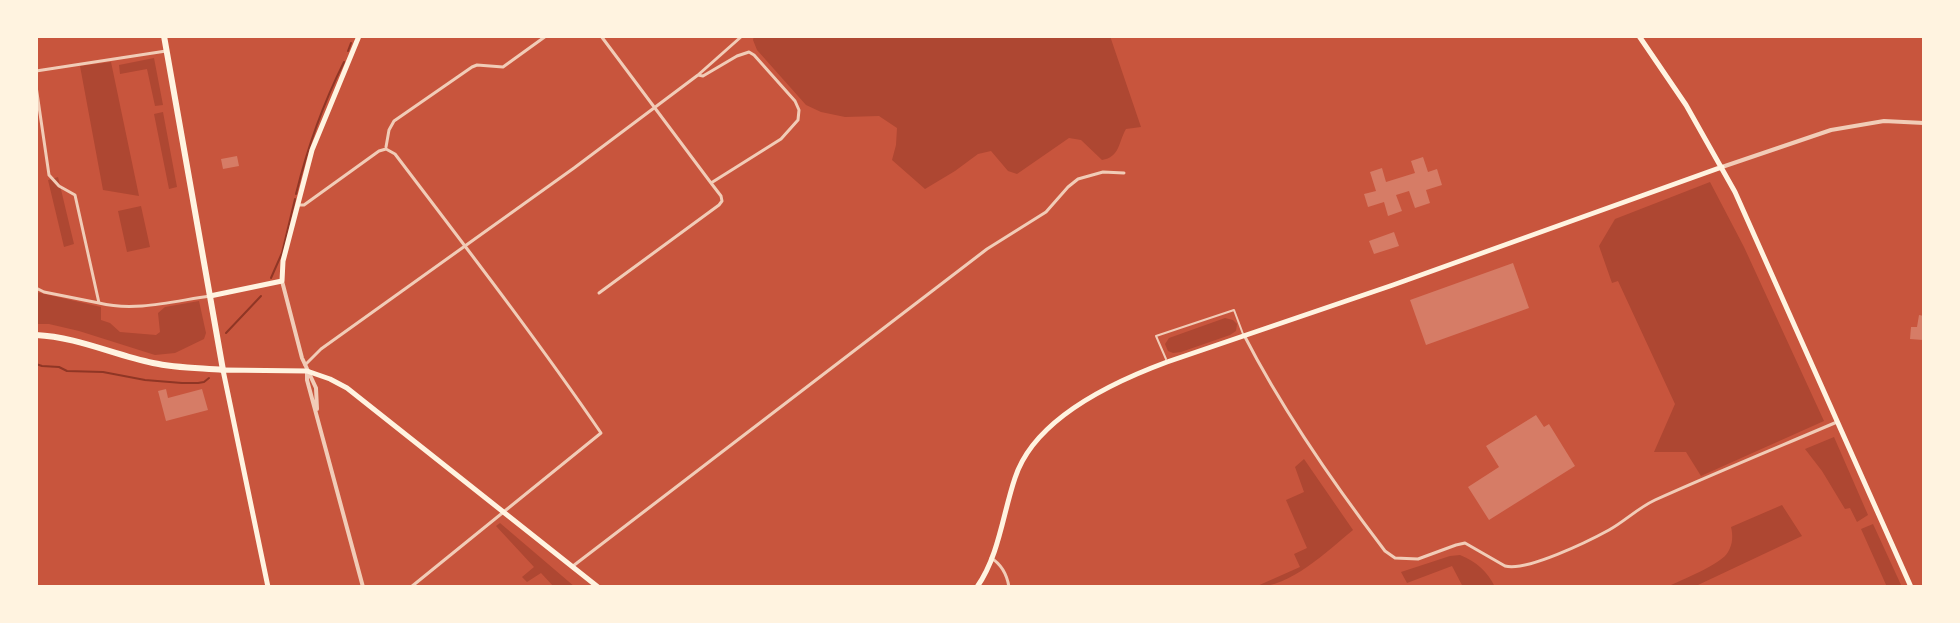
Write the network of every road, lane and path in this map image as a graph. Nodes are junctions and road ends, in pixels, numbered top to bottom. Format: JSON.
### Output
{"nodes":[{"id":1,"x":164,"y":36,"type":"edge"},
{"id":2,"x":359,"y":36,"type":"edge"},
{"id":3,"x":546,"y":36,"type":"edge"},
{"id":4,"x":601,"y":36,"type":"edge"},
{"id":5,"x":742,"y":36,"type":"edge"},
{"id":6,"x":1639,"y":36,"type":"edge"},
{"id":7,"x":166,"y":51,"type":"junction"},
{"id":8,"x":36,"y":71,"type":"edge"},
{"id":9,"x":698,"y":75,"type":"junction"},
{"id":10,"x":36,"y":86,"type":"edge"},
{"id":11,"x":653,"y":108,"type":"junction"},
{"id":12,"x":1924,"y":123,"type":"edge"},
{"id":13,"x":386,"y":149,"type":"junction"},
{"id":14,"x":1722,"y":167,"type":"junction"},
{"id":15,"x":1124,"y":173,"type":"dead end"},
{"id":16,"x":711,"y":183,"type":"junction"},
{"id":17,"x":297,"y":205,"type":"junction"},
{"id":18,"x":463,"y":246,"type":"junction"},
{"id":19,"x":282,"y":281,"type":"junction"},
{"id":20,"x":36,"y":288,"type":"edge"},
{"id":21,"x":599,"y":293,"type":"dead end"},
{"id":22,"x":210,"y":296,"type":"junction"},
{"id":23,"x":99,"y":303,"type":"junction"},
{"id":24,"x":36,"y":335,"type":"edge"},
{"id":25,"x":1244,"y":335,"type":"junction"},
{"id":26,"x":1167,"y":362,"type":"junction"},
{"id":27,"x":306,"y":368,"type":"junction"},
{"id":28,"x":223,"y":370,"type":"junction"},
{"id":29,"x":1837,"y":422,"type":"junction"},
{"id":30,"x":504,"y":512,"type":"junction"},
{"id":31,"x":991,"y":558,"type":"junction"},
{"id":32,"x":573,"y":566,"type":"junction"},
{"id":33,"x":268,"y":587,"type":"edge"},
{"id":34,"x":363,"y":587,"type":"edge"},
{"id":35,"x":411,"y":587,"type":"edge"},
{"id":36,"x":598,"y":587,"type":"edge"},
{"id":37,"x":977,"y":587,"type":"edge"},
{"id":38,"x":1009,"y":587,"type":"edge"},
{"id":39,"x":1911,"y":587,"type":"edge"}],
"edges":[{"from":1,"to":7,"type":"highway"},
{"from":2,"to":17,"type":"main road"},
{"from":3,"to":13,"type":"street"},
{"from":4,"to":11,"type":"street"},
{"from":5,"to":9,"type":"street"},
{"from":6,"to":14,"type":"main road"},
{"from":7,"to":8,"type":"street"},
{"from":7,"to":22,"type":"highway"},
{"from":9,"to":11,"type":"street"},
{"from":9,"to":16,"type":"street"},
{"from":10,"to":23,"type":"street"},
{"from":11,"to":16,"type":"street"},
{"from":11,"to":18,"type":"street"},
{"from":12,"to":14,"type":"street"},
{"from":13,"to":17,"type":"street"},
{"from":13,"to":18,"type":"street"},
{"from":14,"to":25,"type":"main road"},
{"from":14,"to":29,"type":"main road"},
{"from":15,"to":32,"type":"street"},
{"from":16,"to":21,"type":"street"},
{"from":17,"to":19,"type":"main road"},
{"from":18,"to":27,"type":"street"},
{"from":18,"to":30,"type":"street"},
{"from":19,"to":22,"type":"main road"},
{"from":19,"to":27,"type":"street"},
{"from":20,"to":23,"type":"street"},
{"from":22,"to":23,"type":"street"},
{"from":22,"to":28,"type":"highway"},
{"from":24,"to":28,"type":"highway"},
{"from":25,"to":26,"type":"main road"},
{"from":25,"to":26,"type":"lane"},
{"from":25,"to":29,"type":"street"},
{"from":26,"to":31,"type":"main road"},
{"from":27,"to":28,"type":"main road"},
{"from":27,"to":30,"type":"main road"},
{"from":27,"to":34,"type":"street"},
{"from":28,"to":33,"type":"main road"},
{"from":29,"to":39,"type":"main road"},
{"from":30,"to":32,"type":"main road"},
{"from":30,"to":35,"type":"street"},
{"from":31,"to":37,"type":"main road"},
{"from":31,"to":38,"type":"street"},
{"from":32,"to":36,"type":"main road"}]}
